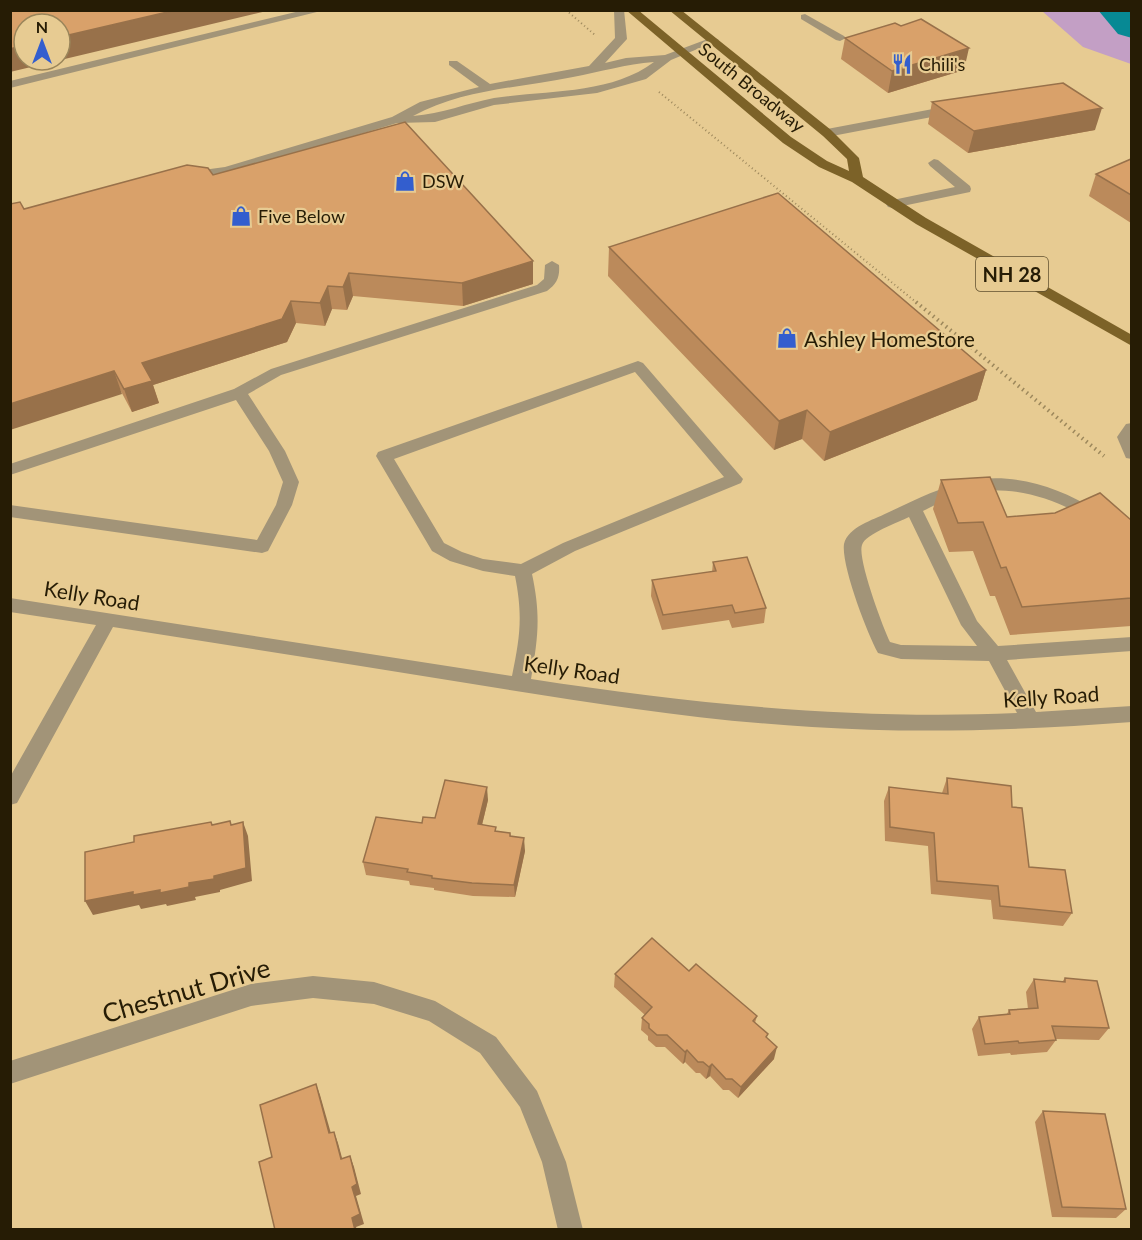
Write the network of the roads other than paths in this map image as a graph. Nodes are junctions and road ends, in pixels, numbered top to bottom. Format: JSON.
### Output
{"nodes":[{"id":1,"x":320,"y":10,"type":"edge"},
{"id":2,"x":619,"y":10,"type":"edge"},
{"id":3,"x":632,"y":10,"type":"edge"},
{"id":4,"x":674,"y":10,"type":"edge"},
{"id":5,"x":805,"y":16,"type":"dead end"},
{"id":6,"x":840,"y":38,"type":"dead end"},
{"id":7,"x":713,"y":40,"type":"junction"},
{"id":8,"x":682,"y":53,"type":"junction"},
{"id":9,"x":667,"y":58,"type":"junction"},
{"id":10,"x":453,"y":63,"type":"dead end"},
{"id":11,"x":593,"y":69,"type":"junction"},
{"id":12,"x":10,"y":85,"type":"edge"},
{"id":13,"x":487,"y":87,"type":"junction"},
{"id":14,"x":967,"y":107,"type":"edge"},
{"id":15,"x":396,"y":120,"type":"junction"},
{"id":16,"x":827,"y":133,"type":"junction"},
{"id":17,"x":934,"y":162,"type":"dead end"},
{"id":18,"x":172,"y":177,"type":"edge"},
{"id":19,"x":857,"y":178,"type":"junction"},
{"id":20,"x":894,"y":204,"type":"junction"},
{"id":21,"x":552,"y":265,"type":"dead end"},
{"id":22,"x":1131,"y":342,"type":"edge"},
{"id":23,"x":239,"y":393,"type":"junction"},
{"id":24,"x":1131,"y":428,"type":"edge"},
{"id":25,"x":1131,"y":454,"type":"edge"},
{"id":26,"x":10,"y":470,"type":"edge"},
{"id":27,"x":913,"y":508,"type":"junction"},
{"id":28,"x":10,"y":511,"type":"edge"},
{"id":29,"x":1131,"y":547,"type":"edge"},
{"id":30,"x":523,"y":571,"type":"junction"},
{"id":31,"x":10,"y":605,"type":"edge"},
{"id":32,"x":108,"y":620,"type":"junction"},
{"id":33,"x":1131,"y":644,"type":"edge"},
{"id":34,"x":994,"y":654,"type":"junction"},
{"id":35,"x":520,"y":685,"type":"junction"},
{"id":36,"x":1131,"y":716,"type":"edge"},
{"id":37,"x":1031,"y":721,"type":"junction"},
{"id":38,"x":10,"y":797,"type":"edge"},
{"id":39,"x":10,"y":1073,"type":"edge"},
{"id":40,"x":570,"y":1230,"type":"edge"}],
"edges":[{"from":1,"to":12,"type":"street"},
{"from":2,"to":11,"type":"street"},
{"from":3,"to":8,"type":"main road","name":"South Broadway","number":"NH 28"},
{"from":4,"to":7,"type":"main road","name":"South Broadway"},
{"from":5,"to":6,"type":"street"},
{"from":7,"to":8,"type":"street"},
{"from":7,"to":16,"type":"main road","name":"South Broadway"},
{"from":8,"to":9,"type":"street"},
{"from":8,"to":19,"type":"main road","name":"South Broadway","number":"NH 28"},
{"from":9,"to":11,"type":"street"},
{"from":9,"to":15,"type":"street"},
{"from":10,"to":13,"type":"street"},
{"from":11,"to":13,"type":"street"},
{"from":13,"to":15,"type":"street"},
{"from":14,"to":16,"type":"street"},
{"from":15,"to":18,"type":"street"},
{"from":16,"to":19,"type":"main road","name":"South Broadway"},
{"from":17,"to":20,"type":"street"},
{"from":19,"to":20,"type":"main road","name":"South Broadway","number":"NH 28"},
{"from":20,"to":22,"type":"main road","name":"South Broadway","number":"NH 28"},
{"from":21,"to":23,"type":"street"},
{"from":23,"to":26,"type":"street"},
{"from":23,"to":28,"type":"street"},
{"from":24,"to":25,"type":"street"},
{"from":27,"to":29,"type":"street"},
{"from":27,"to":34,"type":"street"},
{"from":27,"to":34,"type":"street"},
{"from":30,"to":30,"type":"street"},
{"from":30,"to":35,"type":"street"},
{"from":31,"to":32,"type":"street","name":"Kelly Road"},
{"from":32,"to":35,"type":"street","name":"Kelly Road"},
{"from":32,"to":38,"type":"street"},
{"from":33,"to":34,"type":"street"},
{"from":34,"to":37,"type":"street"},
{"from":35,"to":37,"type":"street","name":"Kelly Road"},
{"from":36,"to":37,"type":"street","name":"Kelly Road"},
{"from":39,"to":40,"type":"street","name":"Chestnut Drive"}]}
